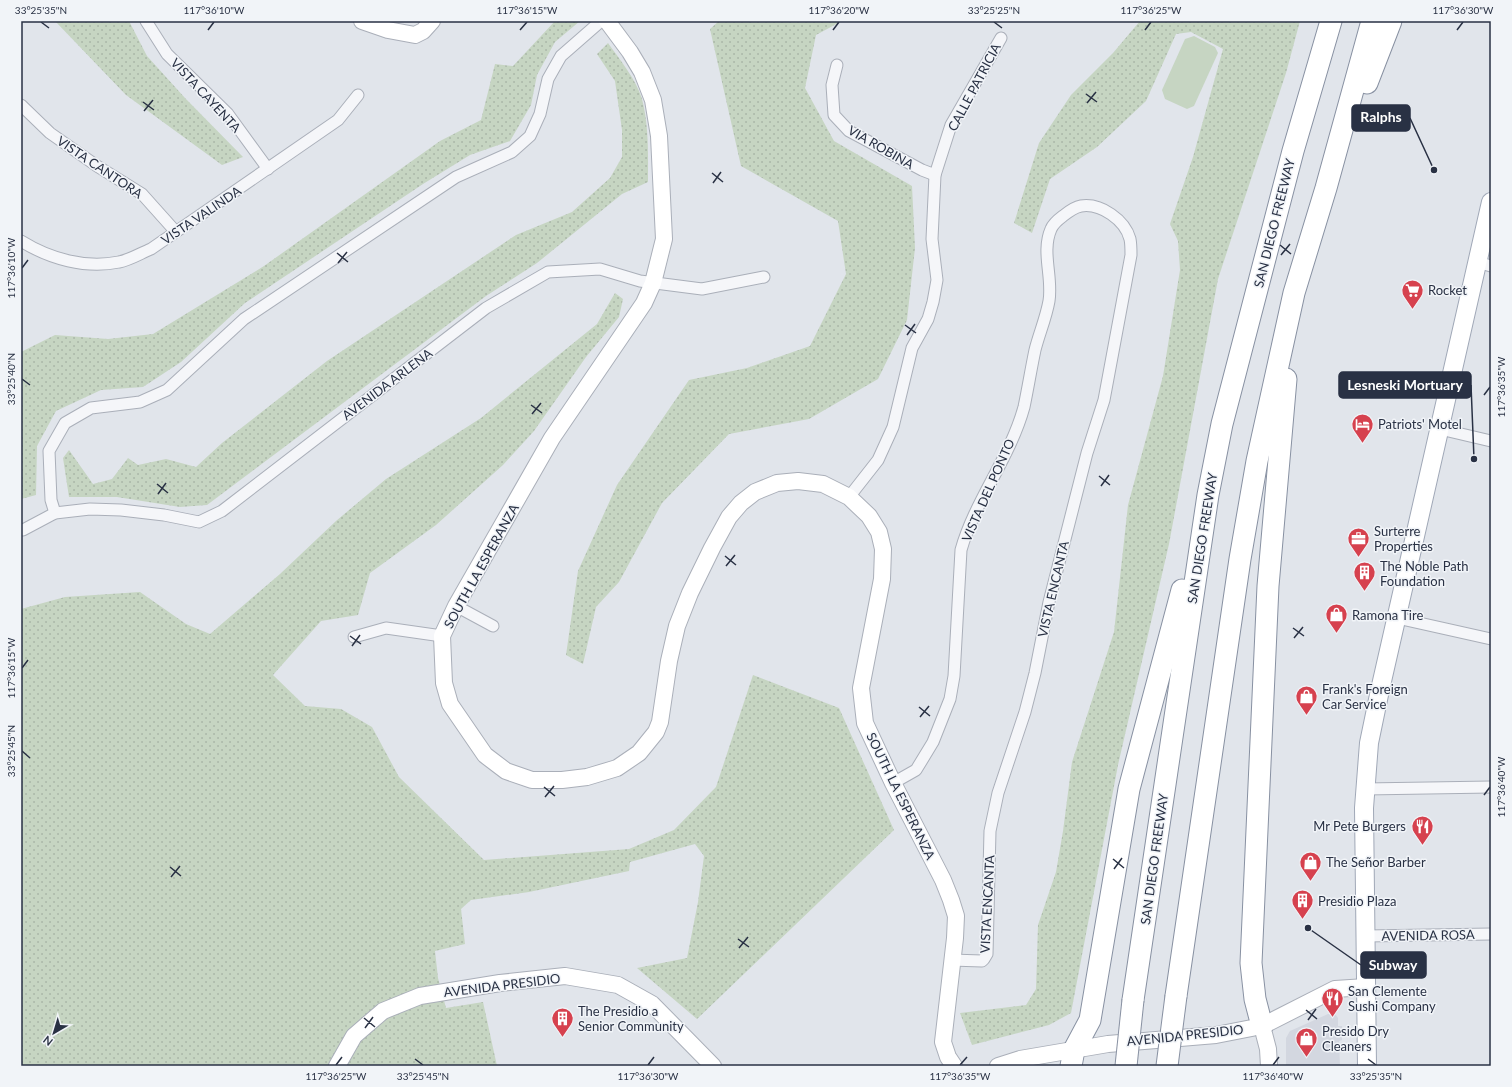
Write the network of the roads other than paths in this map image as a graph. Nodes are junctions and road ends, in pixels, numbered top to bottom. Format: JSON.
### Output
{"nodes":[{"id":1,"x":146,"y":21,"type":"edge"},
{"id":2,"x":362,"y":21,"type":"edge"},
{"id":3,"x":432,"y":21,"type":"edge"},
{"id":4,"x":601,"y":21,"type":"edge"},
{"id":5,"x":607,"y":21,"type":"edge"},
{"id":6,"x":1331,"y":21,"type":"edge"},
{"id":7,"x":1372,"y":21,"type":"edge"},
{"id":8,"x":1391,"y":21,"type":"edge"},
{"id":9,"x":1000,"y":38,"type":"dead end"},
{"id":10,"x":837,"y":65,"type":"dead end"},
{"id":11,"x":358,"y":95,"type":"dead end"},
{"id":12,"x":21,"y":105,"type":"edge"},
{"id":13,"x":268,"y":168,"type":"junction"},
{"id":14,"x":935,"y":174,"type":"junction"},
{"id":15,"x":1326,"y":188,"type":"junction"},
{"id":16,"x":1491,"y":202,"type":"edge"},
{"id":17,"x":1091,"y":206,"type":"joint"},
{"id":18,"x":176,"y":232,"type":"junction"},
{"id":19,"x":21,"y":240,"type":"edge"},
{"id":20,"x":1484,"y":264,"type":"edge"},
{"id":21,"x":764,"y":277,"type":"dead end"},
{"id":22,"x":652,"y":283,"type":"junction"},
{"id":23,"x":1294,"y":293,"type":"junction"},
{"id":24,"x":1440,"y":429,"type":"junction"},
{"id":25,"x":1491,"y":441,"type":"edge"},
{"id":26,"x":1208,"y":495,"type":"junction"},
{"id":27,"x":849,"y":497,"type":"junction"},
{"id":28,"x":55,"y":514,"type":"junction"},
{"id":29,"x":22,"y":530,"type":"dead end"},
{"id":30,"x":456,"y":606,"type":"junction"},
{"id":31,"x":1397,"y":618,"type":"junction"},
{"id":32,"x":493,"y":626,"type":"dead end"},
{"id":33,"x":442,"y":636,"type":"junction"},
{"id":34,"x":354,"y":637,"type":"dead end"},
{"id":35,"x":1491,"y":639,"type":"edge"},
{"id":36,"x":893,"y":783,"type":"junction"},
{"id":37,"x":1491,"y":787,"type":"edge"},
{"id":38,"x":1365,"y":789,"type":"junction"},
{"id":39,"x":1491,"y":934,"type":"edge"},
{"id":40,"x":1366,"y":936,"type":"junction"},
{"id":41,"x":951,"y":960,"type":"junction"},
{"id":42,"x":1366,"y":987,"type":"junction"},
{"id":43,"x":1262,"y":1026,"type":"junction"},
{"id":44,"x":1073,"y":1058,"type":"edge"},
{"id":45,"x":336,"y":1066,"type":"edge"},
{"id":46,"x":713,"y":1066,"type":"edge"},
{"id":47,"x":954,"y":1066,"type":"edge"},
{"id":48,"x":998,"y":1066,"type":"edge"},
{"id":49,"x":1126,"y":1066,"type":"edge"},
{"id":50,"x":1167,"y":1066,"type":"edge"},
{"id":51,"x":1269,"y":1066,"type":"edge"},
{"id":52,"x":1367,"y":1066,"type":"edge"}],
"edges":[{"from":1,"to":13,"type":"street","name":"VISTA CAYENTA"},
{"from":2,"to":3,"type":"street"},
{"from":4,"to":28,"type":"street"},
{"from":5,"to":22,"type":"street","name":"SOUTH LA ESPERANZA"},
{"from":6,"to":26,"type":"highway","name":"SAN DIEGO FREEWAY"},
{"from":7,"to":15,"type":"highway"},
{"from":8,"to":15,"type":"highway"},
{"from":9,"to":14,"type":"street","name":"CALLE PATRICIA"},
{"from":10,"to":14,"type":"street","name":"VIA ROBINA"},
{"from":11,"to":13,"type":"street","name":"VISTA VALINDA"},
{"from":12,"to":18,"type":"street","name":"VISTA CANTORA"},
{"from":13,"to":18,"type":"street","name":"VISTA VALINDA"},
{"from":14,"to":27,"type":"street","name":"CALLE PATRICIA"},
{"from":15,"to":23,"type":"highway"},
{"from":16,"to":20,"type":"main road"},
{"from":17,"to":36,"type":"street","name":"VISTA DEL PONTO"},
{"from":17,"to":41,"type":"street","name":"VISTA ENCANTA"},
{"from":18,"to":19,"type":"street","name":"VISTA VALINDA"},
{"from":20,"to":24,"type":"main road"},
{"from":21,"to":22,"type":"street","name":"AVENIDA ARLENA"},
{"from":22,"to":28,"type":"street","name":"AVENIDA ARLENA"},
{"from":22,"to":30,"type":"street","name":"SOUTH LA ESPERANZA"},
{"from":23,"to":43,"type":"highway"},
{"from":23,"to":50,"type":"highway","bridge":true},
{"from":24,"to":25,"type":"street"},
{"from":24,"to":31,"type":"main road"},
{"from":26,"to":44,"type":"highway"},
{"from":26,"to":49,"type":"highway","name":"SAN DIEGO FREEWAY","bridge":true},
{"from":27,"to":33,"type":"street","name":"SOUTH LA ESPERANZA"},
{"from":27,"to":36,"type":"street","name":"SOUTH LA ESPERANZA"},
{"from":28,"to":29,"type":"street","name":"AVENIDA ARLENA"},
{"from":30,"to":32,"type":"street"},
{"from":30,"to":33,"type":"street","name":"SOUTH LA ESPERANZA"},
{"from":31,"to":35,"type":"street"},
{"from":31,"to":38,"type":"main road"},
{"from":33,"to":34,"type":"street"},
{"from":36,"to":41,"type":"street","name":"SOUTH LA ESPERANZA"},
{"from":37,"to":38,"type":"street"},
{"from":38,"to":40,"type":"main road"},
{"from":39,"to":40,"type":"street","name":"AVENIDA ROSA"},
{"from":40,"to":42,"type":"main road"},
{"from":41,"to":47,"type":"street","name":"SOUTH LA ESPERANZA"},
{"from":42,"to":43,"type":"street","name":"AVENIDA PRESIDIO"},
{"from":42,"to":52,"type":"main road"},
{"from":43,"to":44,"type":"street","name":"AVENIDA PRESIDIO"},
{"from":43,"to":51,"type":"street"},
{"from":44,"to":48,"type":"street","name":"AVENIDA PRESIDIO"},
{"from":45,"to":46,"type":"street","name":"AVENIDA PRESIDIO"}]}
